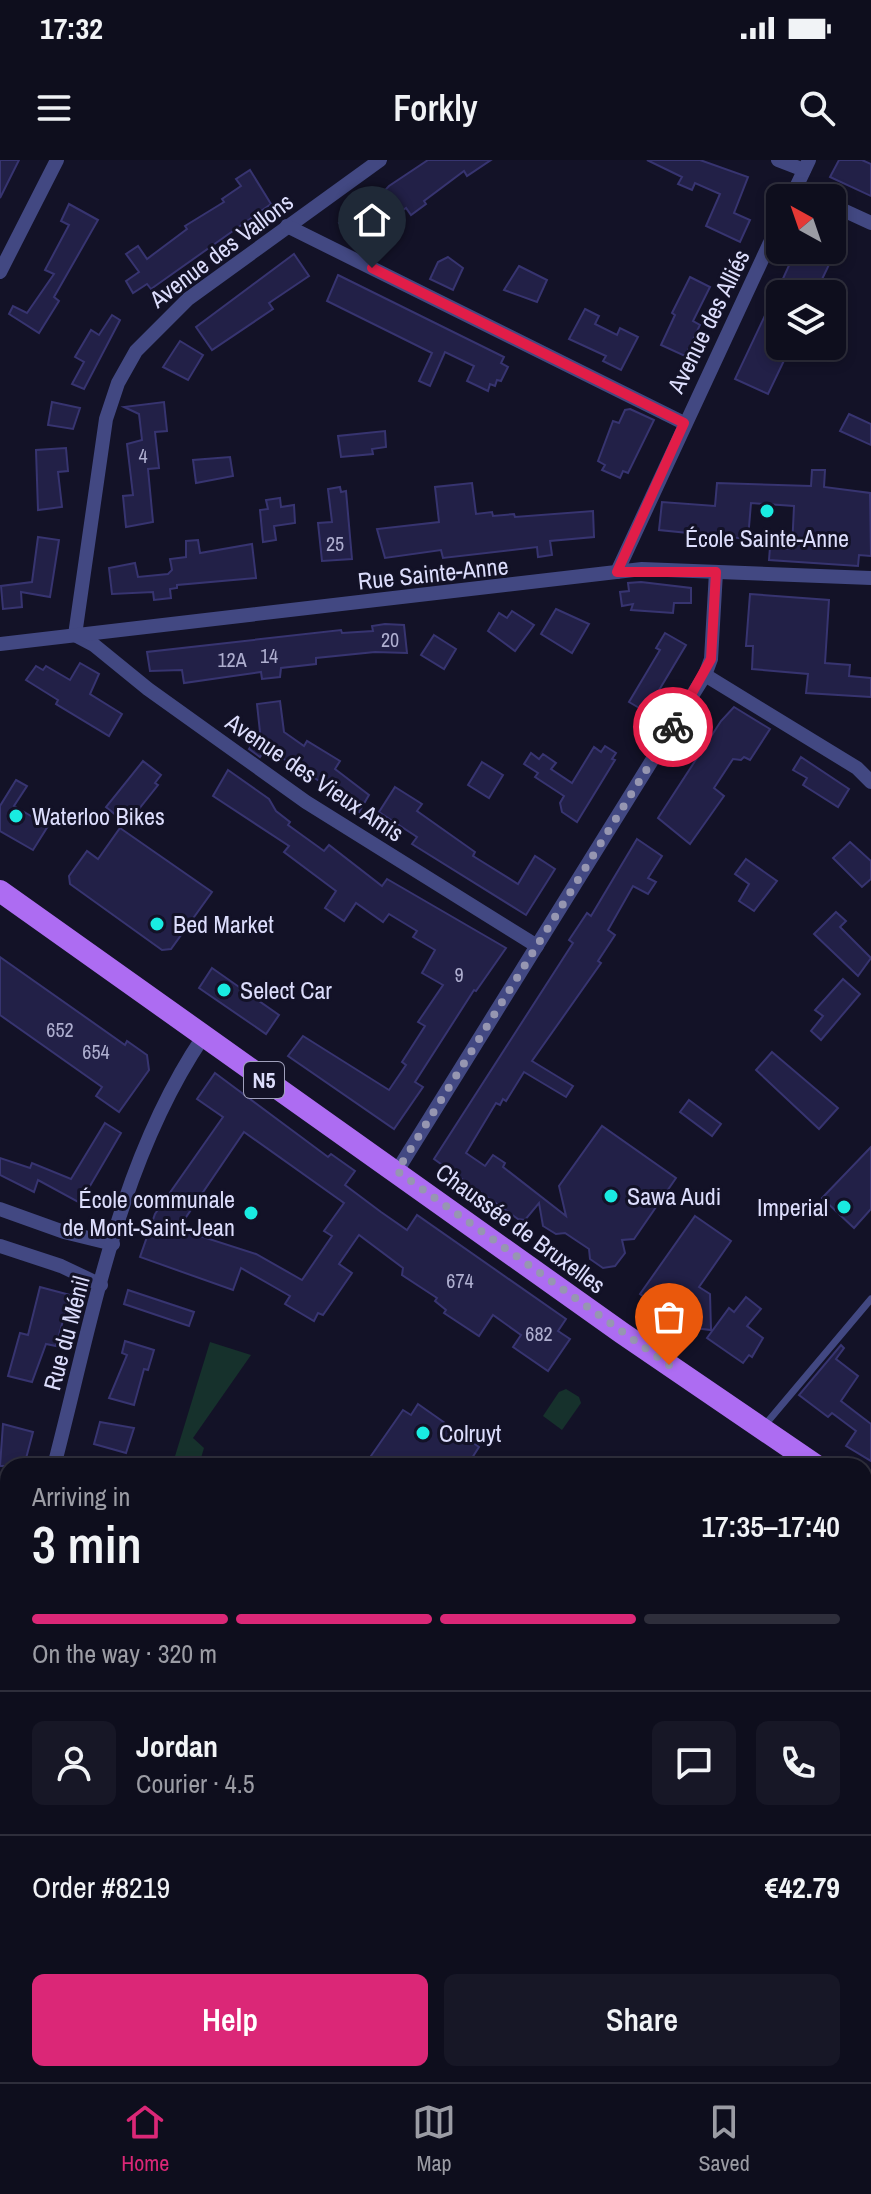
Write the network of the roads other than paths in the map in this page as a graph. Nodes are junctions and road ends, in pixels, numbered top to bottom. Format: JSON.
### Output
{"nodes":[{"id":1,"x":57,"y":160,"type":"edge"},
{"id":2,"x":380,"y":160,"type":"edge"},
{"id":3,"x":778,"y":160,"type":"edge"},
{"id":4,"x":806,"y":165,"type":"edge"},
{"id":5,"x":797,"y":184,"type":"edge"},
{"id":6,"x":846,"y":211,"type":"edge"},
{"id":7,"x":871,"y":223,"type":"edge"},
{"id":8,"x":287,"y":226,"type":"junction"},
{"id":9,"x":766,"y":250,"type":"edge"},
{"id":10,"x":0,"y":272,"type":"edge"},
{"id":11,"x":684,"y":423,"type":"junction"},
{"id":12,"x":617,"y":572,"type":"junction"},
{"id":13,"x":716,"y":572,"type":"junction"},
{"id":14,"x":871,"y":578,"type":"edge"},
{"id":15,"x":75,"y":635,"type":"junction"},
{"id":16,"x":0,"y":644,"type":"edge"},
{"id":17,"x":705,"y":675,"type":"junction"},
{"id":18,"x":871,"y":782,"type":"edge"},
{"id":19,"x":0,"y":891,"type":"edge"},
{"id":20,"x":537,"y":946,"type":"junction"},
{"id":21,"x":203,"y":1037,"type":"junction"},
{"id":22,"x":397,"y":1171,"type":"junction"},
{"id":23,"x":0,"y":1209,"type":"edge"},
{"id":24,"x":113,"y":1244,"type":"junction"},
{"id":25,"x":0,"y":1246,"type":"edge"},
{"id":26,"x":101,"y":1285,"type":"junction"},
{"id":27,"x":871,"y":1299,"type":"edge"},
{"id":28,"x":763,"y":1428,"type":"junction"},
{"id":29,"x":56,"y":1458,"type":"edge"},
{"id":30,"x":806,"y":1458,"type":"edge"}],
"edges":[{"from":1,"to":10,"type":"street"},
{"from":2,"to":8,"type":"street","name":"Avenue des Vallons"},
{"from":3,"to":4,"type":"street"},
{"from":4,"to":5,"type":"street"},
{"from":6,"to":7,"type":"street"},
{"from":8,"to":11,"type":"street"},
{"from":8,"to":15,"type":"street","name":"Avenue des Vallons"},
{"from":9,"to":11,"type":"street","name":"Avenue des Alliés"},
{"from":11,"to":12,"type":"street","name":"Avenue des Alliés"},
{"from":12,"to":13,"type":"street","name":"Rue Sainte-Anne"},
{"from":12,"to":15,"type":"street","name":"Rue Sainte-Anne"},
{"from":13,"to":14,"type":"street","name":"Rue Sainte-Anne"},
{"from":13,"to":17,"type":"street"},
{"from":15,"to":16,"type":"street","name":"Rue Sainte-Anne"},
{"from":15,"to":20,"type":"street","name":"Avenue des Vieux Amis"},
{"from":17,"to":18,"type":"street"},
{"from":17,"to":20,"type":"street"},
{"from":19,"to":21,"type":"main road","name":"Chaussée de Bruxelles","number":"N5"},
{"from":20,"to":22,"type":"street"},
{"from":21,"to":22,"type":"main road","name":"Chaussée de Bruxelles","number":"N5"},
{"from":21,"to":24,"type":"street","name":"Rue du Ménil"},
{"from":22,"to":28,"type":"main road","name":"Chaussée de Bruxelles","number":"N5"},
{"from":23,"to":24,"type":"street"},
{"from":24,"to":26,"type":"street","name":"Rue du Ménil"},
{"from":25,"to":26,"type":"street"},
{"from":26,"to":29,"type":"street","name":"Rue du Ménil"},
{"from":27,"to":28,"type":"lane"},
{"from":28,"to":30,"type":"main road","name":"Chaussée de Bruxelles","number":"N5"}]}
